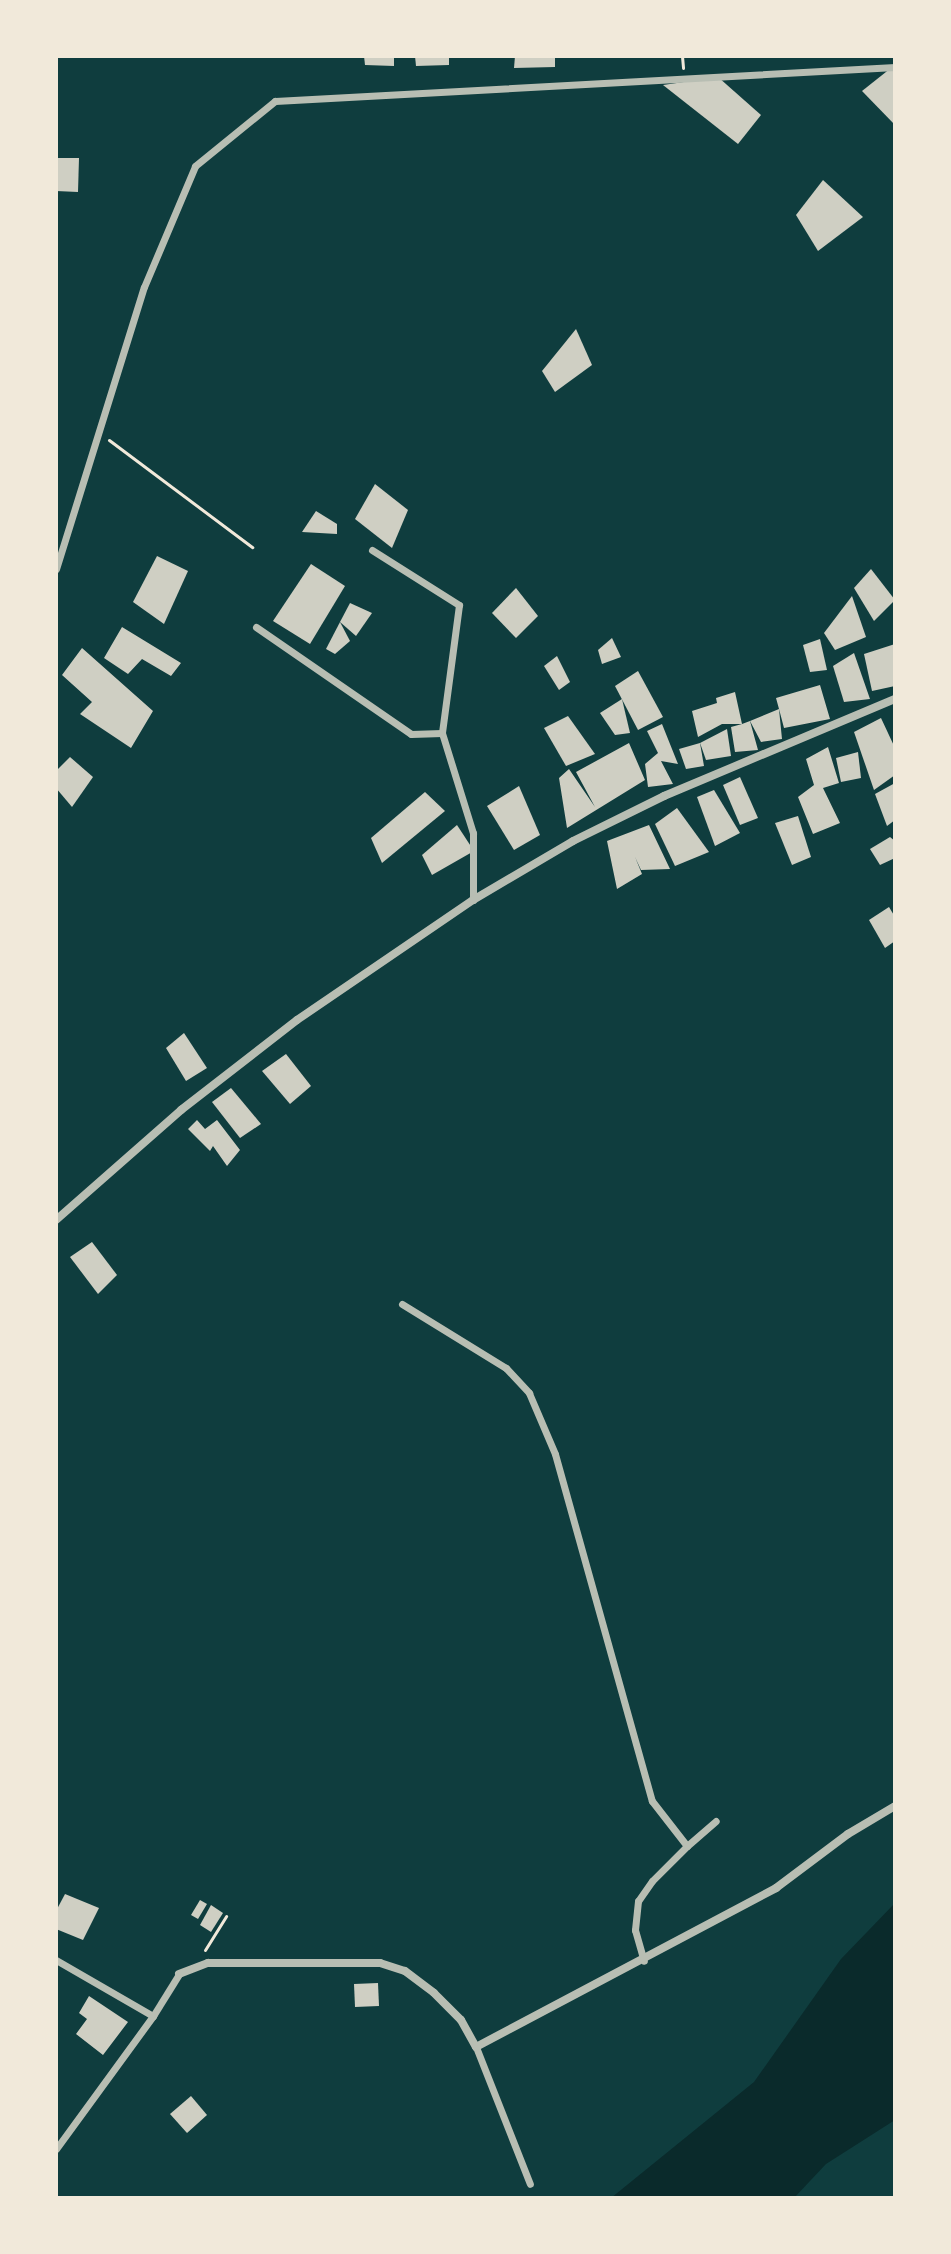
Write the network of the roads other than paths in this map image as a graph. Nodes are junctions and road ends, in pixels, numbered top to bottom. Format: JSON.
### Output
{"nodes":[{"id":1,"x":895,"y":67,"type":"edge"},
{"id":2,"x":372,"y":550,"type":"dead end"},
{"id":3,"x":56,"y":569,"type":"edge"},
{"id":4,"x":256,"y":627,"type":"dead end"},
{"id":5,"x":895,"y":699,"type":"edge"},
{"id":6,"x":442,"y":733,"type":"junction"},
{"id":7,"x":473,"y":900,"type":"junction"},
{"id":8,"x":56,"y":1220,"type":"edge"},
{"id":9,"x":402,"y":1304,"type":"dead end"},
{"id":10,"x":895,"y":1806,"type":"edge"},
{"id":11,"x":716,"y":1821,"type":"dead end"},
{"id":12,"x":687,"y":1846,"type":"junction"},
{"id":13,"x":56,"y":1960,"type":"edge"},
{"id":14,"x":644,"y":1961,"type":"junction"},
{"id":15,"x":179,"y":1974,"type":"joint"},
{"id":16,"x":153,"y":2016,"type":"junction"},
{"id":17,"x":476,"y":2047,"type":"junction"},
{"id":18,"x":56,"y":2149,"type":"edge"},
{"id":19,"x":530,"y":2184,"type":"dead end"}],
"edges":[{"from":1,"to":3,"type":"street"},
{"from":2,"to":6,"type":"street"},
{"from":4,"to":6,"type":"street"},
{"from":5,"to":7,"type":"street"},
{"from":6,"to":7,"type":"street"},
{"from":7,"to":8,"type":"street"},
{"from":9,"to":12,"type":"street"},
{"from":10,"to":14,"type":"street"},
{"from":11,"to":12,"type":"street"},
{"from":12,"to":14,"type":"street"},
{"from":13,"to":16,"type":"street"},
{"from":14,"to":17,"type":"street"},
{"from":15,"to":16,"type":"street"},
{"from":15,"to":17,"type":"street"},
{"from":16,"to":18,"type":"street"},
{"from":17,"to":19,"type":"street"}]}
